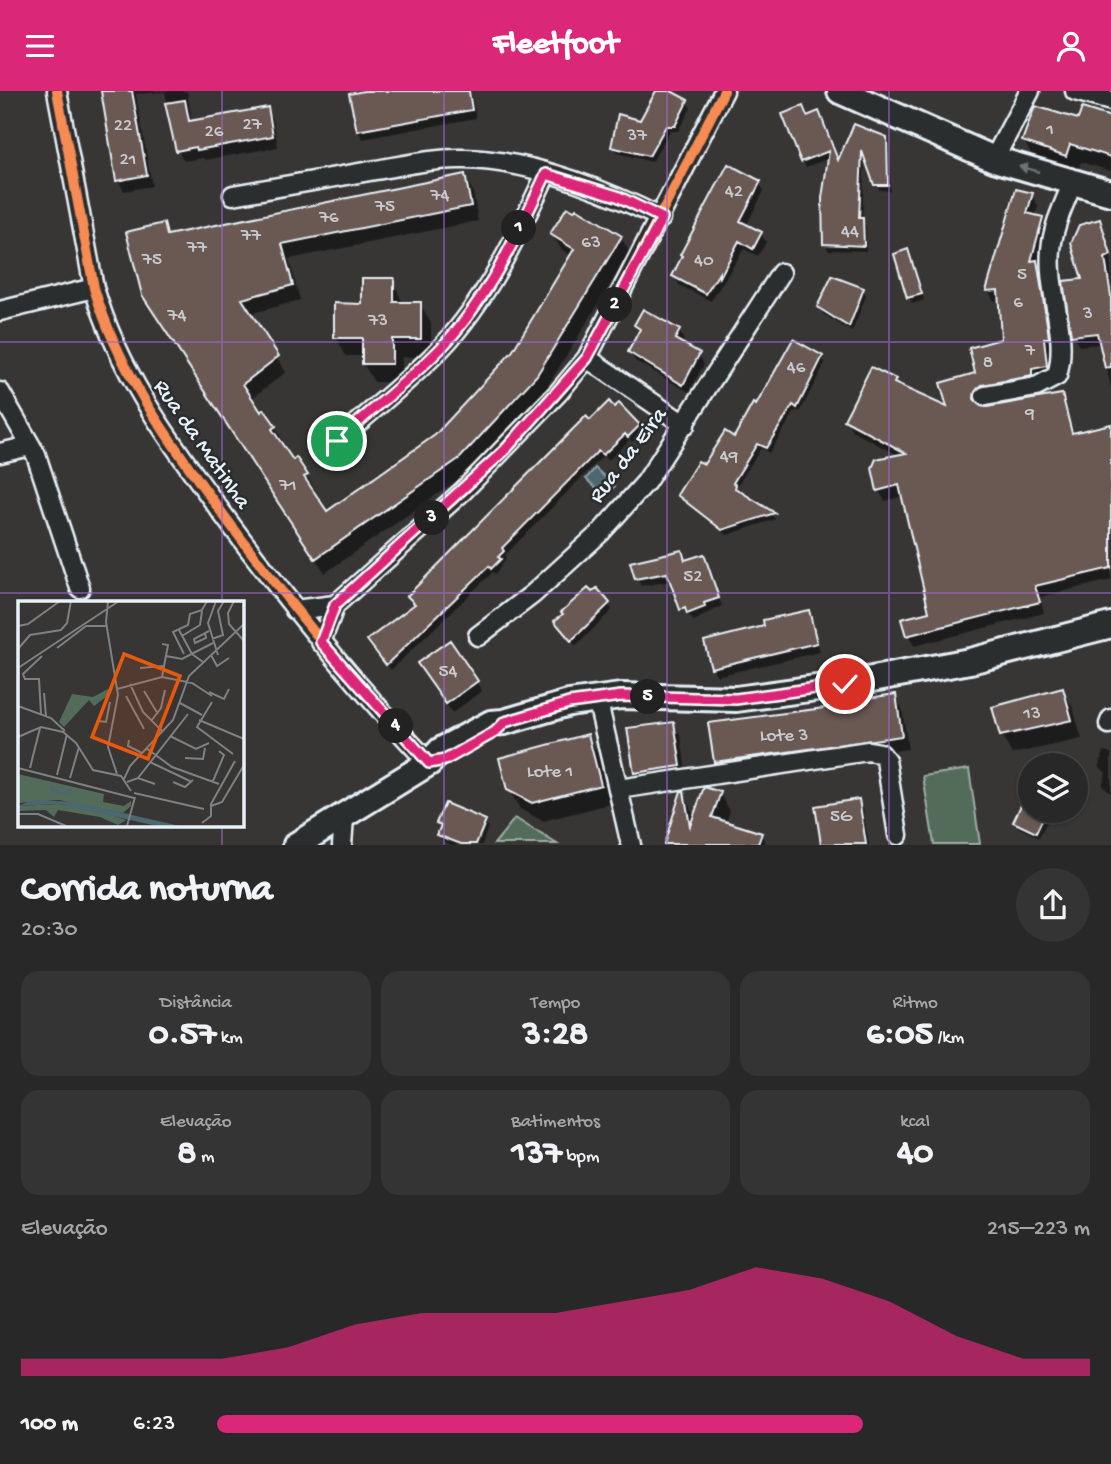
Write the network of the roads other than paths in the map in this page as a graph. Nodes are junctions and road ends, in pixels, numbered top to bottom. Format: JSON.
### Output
{"nodes":[{"id":1,"x":57,"y":91,"type":"edge"},
{"id":2,"x":724,"y":91,"type":"edge"},
{"id":3,"x":840,"y":91,"type":"edge"},
{"id":4,"x":1030,"y":91,"type":"edge"},
{"id":5,"x":1075,"y":91,"type":"edge"},
{"id":6,"x":1111,"y":101,"type":"edge"},
{"id":7,"x":994,"y":159,"type":"junction"},
{"id":8,"x":546,"y":174,"type":"junction"},
{"id":9,"x":1073,"y":182,"type":"junction"},
{"id":10,"x":1111,"y":193,"type":"edge"},
{"id":11,"x":233,"y":195,"type":"dead end"},
{"id":12,"x":662,"y":218,"type":"junction"},
{"id":13,"x":781,"y":273,"type":"dead end"},
{"id":14,"x":94,"y":288,"type":"junction"},
{"id":15,"x":0,"y":311,"type":"edge"},
{"id":16,"x":587,"y":358,"type":"junction"},
{"id":17,"x":985,"y":396,"type":"dead end"},
{"id":18,"x":3,"y":403,"type":"edge"},
{"id":19,"x":685,"y":425,"type":"junction"},
{"id":20,"x":337,"y":441,"type":"dead end"},
{"id":21,"x":30,"y":446,"type":"junction"},
{"id":22,"x":0,"y":453,"type":"edge"},
{"id":23,"x":80,"y":588,"type":"dead end"},
{"id":24,"x":335,"y":605,"type":"junction"},
{"id":25,"x":295,"y":610,"type":"junction"},
{"id":26,"x":1111,"y":625,"type":"edge"},
{"id":27,"x":478,"y":636,"type":"dead end"},
{"id":28,"x":321,"y":642,"type":"junction"},
{"id":29,"x":597,"y":698,"type":"junction"},
{"id":30,"x":429,"y":763,"type":"junction"},
{"id":31,"x":619,"y":789,"type":"junction"},
{"id":32,"x":344,"y":817,"type":"junction"},
{"id":33,"x":898,"y":835,"type":"dead end"},
{"id":34,"x":296,"y":845,"type":"edge"},
{"id":35,"x":342,"y":845,"type":"edge"},
{"id":36,"x":631,"y":845,"type":"edge"}],
"edges":[{"from":1,"to":14,"type":"street","name":"Rua da Matinha"},
{"from":2,"to":12,"type":"street"},
{"from":3,"to":7,"type":"main road"},
{"from":4,"to":7,"type":"street"},
{"from":5,"to":6,"type":"street"},
{"from":9,"to":7,"type":"main road","one_way":true},
{"from":8,"to":11,"type":"street"},
{"from":8,"to":12,"type":"street"},
{"from":8,"to":20,"type":"street"},
{"from":9,"to":10,"type":"main road"},
{"from":9,"to":17,"type":"street"},
{"from":12,"to":16,"type":"street"},
{"from":13,"to":19,"type":"street","name":"Rua da Eira"},
{"from":14,"to":15,"type":"street"},
{"from":14,"to":25,"type":"street","name":"Rua da Matinha"},
{"from":16,"to":19,"type":"street"},
{"from":16,"to":24,"type":"street"},
{"from":18,"to":21,"type":"street"},
{"from":19,"to":27,"type":"street","name":"Rua da Eira"},
{"from":21,"to":22,"type":"street"},
{"from":21,"to":23,"type":"street"},
{"from":24,"to":25,"type":"street"},
{"from":24,"to":28,"type":"street"},
{"from":25,"to":28,"type":"street","name":"Rua da Matinha"},
{"from":26,"to":29,"type":"main road"},
{"from":28,"to":30,"type":"street","name":"Rua da Matinha"},
{"from":29,"to":30,"type":"main road"},
{"from":29,"to":31,"type":"street"},
{"from":30,"to":32,"type":"main road"},
{"from":31,"to":33,"type":"street"},
{"from":31,"to":36,"type":"street"},
{"from":32,"to":34,"type":"main road"},
{"from":32,"to":35,"type":"street"}]}
